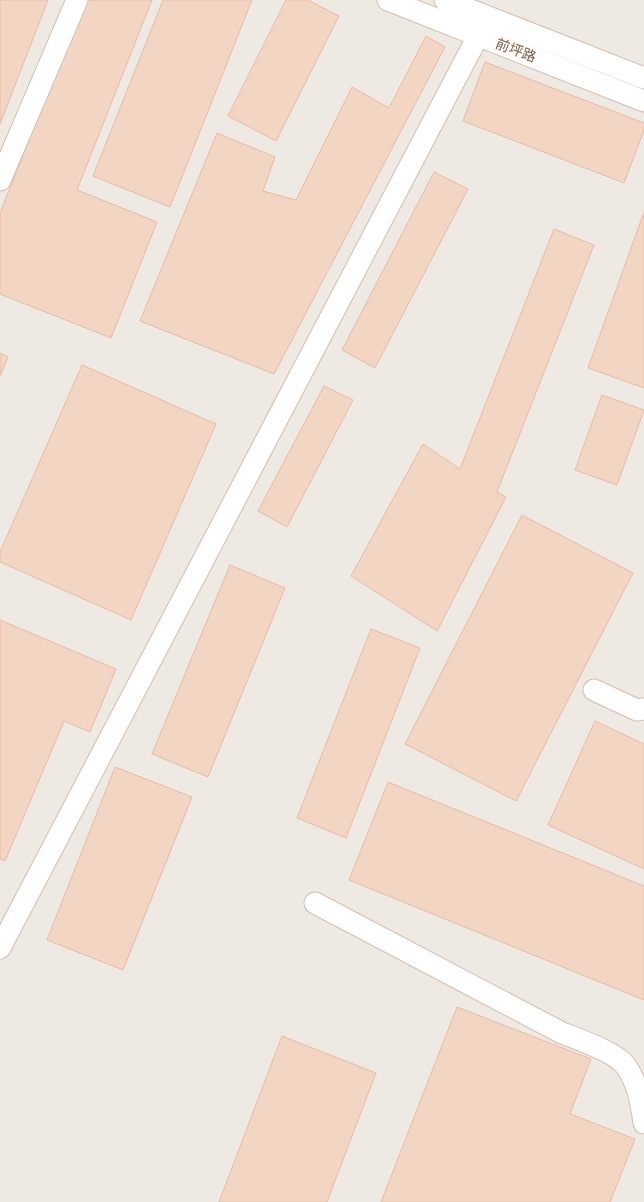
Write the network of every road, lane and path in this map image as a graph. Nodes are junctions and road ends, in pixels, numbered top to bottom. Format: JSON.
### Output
{"nodes":[{"id":1,"x":77,"y":0,"type":"edge"},
{"id":2,"x":388,"y":0,"type":"edge"},
{"id":3,"x":445,"y":0,"type":"edge"},
{"id":4,"x":478,"y":36,"type":"junction"},
{"id":5,"x":644,"y":78,"type":"edge"},
{"id":6,"x":644,"y":101,"type":"edge"},
{"id":7,"x":0,"y":180,"type":"edge"},
{"id":8,"x":594,"y":690,"type":"dead end"},
{"id":9,"x":644,"y":709,"type":"edge"},
{"id":10,"x":316,"y":902,"type":"dead end"},
{"id":11,"x":0,"y":948,"type":"edge"},
{"id":12,"x":644,"y":1123,"type":"edge"}],
"edges":[{"from":1,"to":7,"type":"street"},
{"from":2,"to":4,"type":"street","name":"前坪路"},
{"from":3,"to":5,"type":"street","name":"前坪路"},
{"from":4,"to":6,"type":"street","name":"前坪路"},
{"from":4,"to":11,"type":"street"},
{"from":8,"to":9,"type":"street"},
{"from":10,"to":12,"type":"street"}]}
